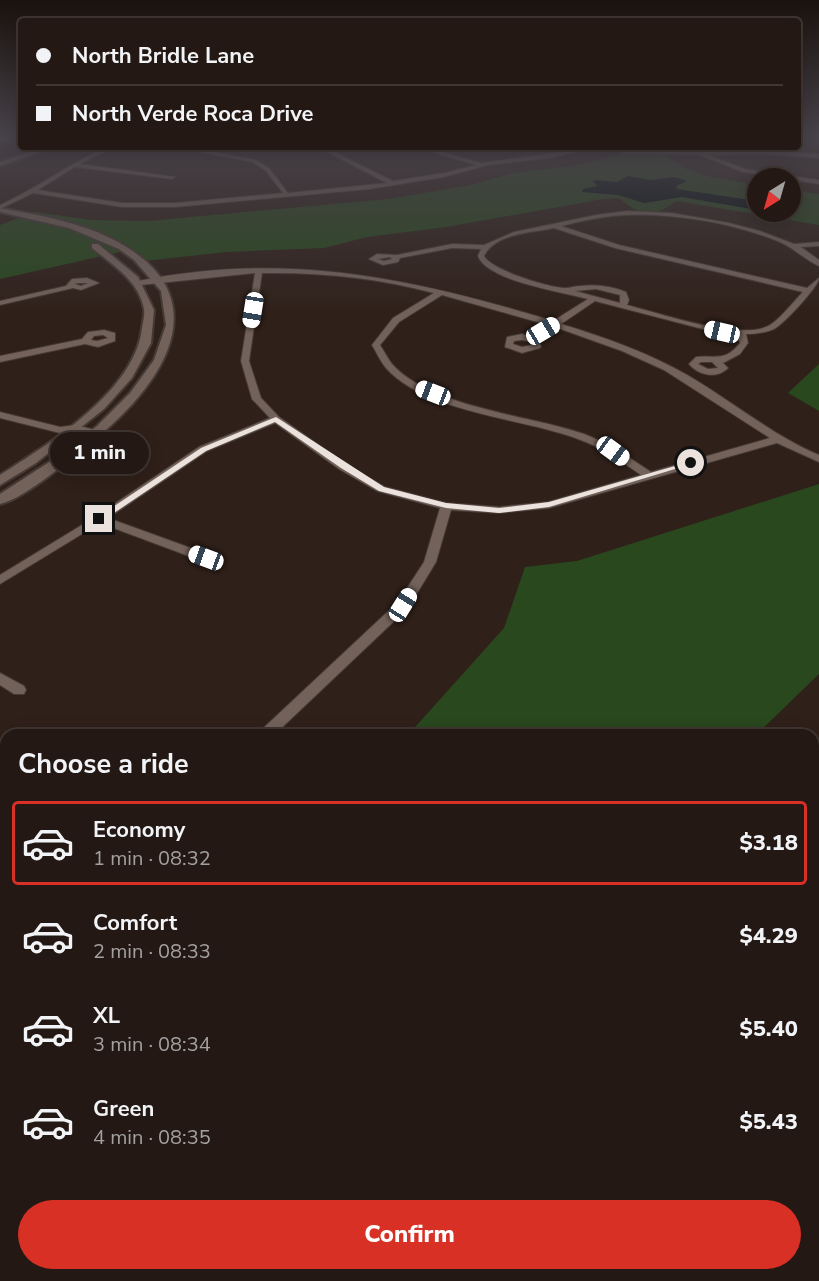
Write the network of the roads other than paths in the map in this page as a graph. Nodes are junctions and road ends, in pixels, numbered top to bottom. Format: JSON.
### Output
{"nodes":[{"id":1,"x":20,"y":197,"type":"edge"},
{"id":2,"x":72,"y":197,"type":"edge"},
{"id":3,"x":263,"y":197,"type":"edge"},
{"id":4,"x":0,"y":207,"type":"edge"},
{"id":5,"x":0,"y":216,"type":"edge"},
{"id":6,"x":554,"y":226,"type":"junction"},
{"id":7,"x":819,"y":243,"type":"edge"},
{"id":8,"x":791,"y":244,"type":"junction"},
{"id":9,"x":485,"y":247,"type":"junction"},
{"id":10,"x":617,"y":247,"type":"junction"},
{"id":11,"x":684,"y":253,"type":"dead end"},
{"id":12,"x":819,"y":253,"type":"edge"},
{"id":13,"x":808,"y":254,"type":"junction"},
{"id":14,"x":693,"y":255,"type":"dead end"},
{"id":15,"x":396,"y":257,"type":"dead end"},
{"id":16,"x":819,"y":264,"type":"edge"},
{"id":17,"x":711,"y":268,"type":"junction"},
{"id":18,"x":259,"y":270,"type":"junction"},
{"id":19,"x":158,"y":280,"type":"junction"},
{"id":20,"x":819,"y":280,"type":"edge"},
{"id":21,"x":141,"y":283,"type":"junction"},
{"id":22,"x":70,"y":286,"type":"dead end"},
{"id":23,"x":564,"y":291,"type":"junction"},
{"id":24,"x":810,"y":291,"type":"junction"},
{"id":25,"x":440,"y":293,"type":"junction"},
{"id":26,"x":593,"y":298,"type":"junction"},
{"id":27,"x":0,"y":303,"type":"edge"},
{"id":28,"x":623,"y":306,"type":"junction"},
{"id":29,"x":556,"y":324,"type":"junction"},
{"id":30,"x":741,"y":333,"type":"junction"},
{"id":31,"x":531,"y":339,"type":"dead end"},
{"id":32,"x":85,"y":341,"type":"dead end"},
{"id":33,"x":0,"y":359,"type":"edge"},
{"id":34,"x":718,"y":362,"type":"dead end"},
{"id":35,"x":0,"y":415,"type":"edge"},
{"id":36,"x":276,"y":419,"type":"junction"},
{"id":37,"x":76,"y":428,"type":"junction"},
{"id":38,"x":98,"y":432,"type":"junction"},
{"id":39,"x":779,"y":439,"type":"junction"},
{"id":40,"x":819,"y":459,"type":"edge"},
{"id":41,"x":648,"y":475,"type":"junction"},
{"id":42,"x":0,"y":481,"type":"edge"},
{"id":43,"x":0,"y":500,"type":"edge"},
{"id":44,"x":446,"y":506,"type":"junction"},
{"id":45,"x":99,"y":519,"type":"junction"},
{"id":46,"x":206,"y":558,"type":"dead end"},
{"id":47,"x":0,"y":580,"type":"edge"},
{"id":48,"x":0,"y":678,"type":"edge"},
{"id":49,"x":19,"y":690,"type":"dead end"},
{"id":50,"x":270,"y":729,"type":"edge"}],
"edges":[{"from":1,"to":4,"type":"street"},
{"from":2,"to":3,"type":"street"},
{"from":4,"to":19,"type":"street"},
{"from":5,"to":21,"type":"street"},
{"from":6,"to":8,"type":"street"},
{"from":6,"to":9,"type":"street"},
{"from":6,"to":10,"type":"street"},
{"from":7,"to":8,"type":"street"},
{"from":8,"to":13,"type":"street"},
{"from":9,"to":15,"type":"street"},
{"from":9,"to":23,"type":"street"},
{"from":10,"to":11,"type":"street"},
{"from":10,"to":17,"type":"street"},
{"from":12,"to":13,"type":"street"},
{"from":13,"to":16,"type":"street"},
{"from":14,"to":17,"type":"street"},
{"from":17,"to":24,"type":"street"},
{"from":18,"to":19,"type":"street"},
{"from":18,"to":25,"type":"street"},
{"from":18,"to":36,"type":"street"},
{"from":19,"to":21,"type":"street"},
{"from":19,"to":38,"type":"street"},
{"from":20,"to":24,"type":"street"},
{"from":21,"to":37,"type":"street"},
{"from":22,"to":27,"type":"street"},
{"from":23,"to":26,"type":"street"},
{"from":23,"to":28,"type":"street"},
{"from":24,"to":30,"type":"street"},
{"from":25,"to":29,"type":"street"},
{"from":25,"to":41,"type":"street"},
{"from":26,"to":28,"type":"street"},
{"from":26,"to":29,"type":"street"},
{"from":28,"to":30,"type":"street"},
{"from":29,"to":31,"type":"street"},
{"from":29,"to":39,"type":"street"},
{"from":30,"to":34,"type":"street"},
{"from":32,"to":33,"type":"street"},
{"from":35,"to":37,"type":"street"},
{"from":36,"to":44,"type":"street"},
{"from":36,"to":45,"type":"street"},
{"from":37,"to":38,"type":"street"},
{"from":37,"to":42,"type":"street"},
{"from":38,"to":43,"type":"street"},
{"from":39,"to":40,"type":"street"},
{"from":39,"to":41,"type":"street"},
{"from":41,"to":44,"type":"street"},
{"from":44,"to":50,"type":"street"},
{"from":45,"to":46,"type":"street"},
{"from":45,"to":47,"type":"street"},
{"from":48,"to":49,"type":"street"}]}
